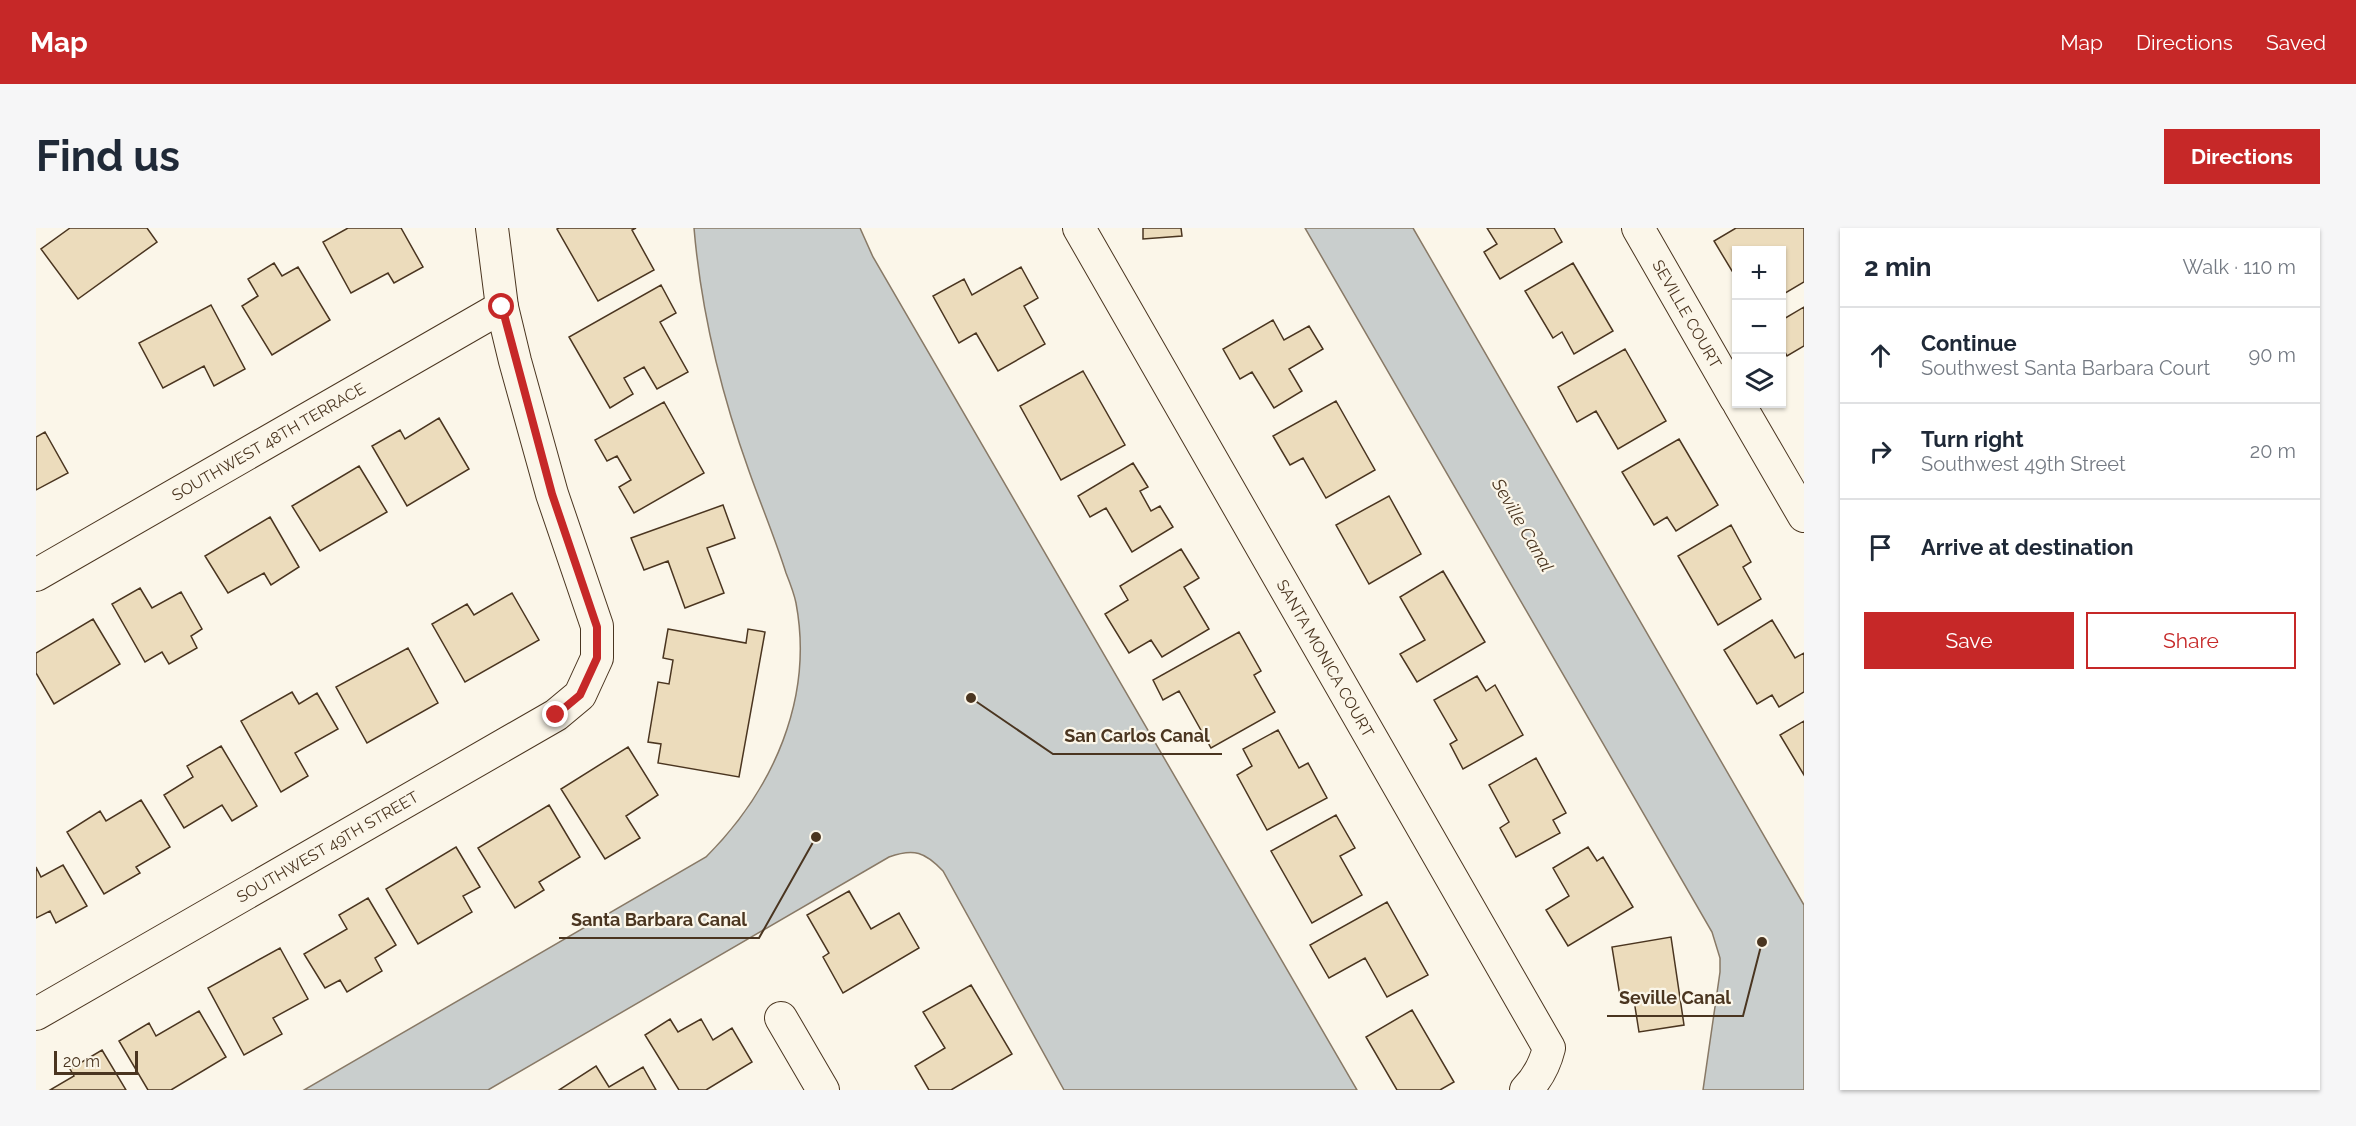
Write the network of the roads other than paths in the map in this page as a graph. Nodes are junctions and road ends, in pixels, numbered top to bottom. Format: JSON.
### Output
{"nodes":[{"id":1,"x":492,"y":228,"type":"edge"},
{"id":2,"x":1079,"y":228,"type":"edge"},
{"id":3,"x":1638,"y":228,"type":"edge"},
{"id":4,"x":502,"y":307,"type":"junction"},
{"id":5,"x":1732,"y":390,"type":"edge"},
{"id":6,"x":1741,"y":408,"type":"edge"},
{"id":7,"x":1804,"y":516,"type":"edge"},
{"id":8,"x":36,"y":575,"type":"edge"},
{"id":9,"x":36,"y":1014,"type":"edge"},
{"id":10,"x":782,"y":1018,"type":"dead end"},
{"id":11,"x":823,"y":1090,"type":"edge"},
{"id":12,"x":1526,"y":1090,"type":"edge"}],
"edges":[{"from":1,"to":4,"type":"street"},
{"from":2,"to":12,"type":"street","name":"SANTA MONICA COURT"},
{"from":3,"to":5,"type":"street","name":"SEVILLE COURT"},
{"from":4,"to":8,"type":"street","name":"SOUTHWEST 48TH TERRACE"},
{"from":4,"to":9,"type":"street","name":"SOUTHWEST 49TH STREET"},
{"from":6,"to":7,"type":"street"},
{"from":10,"to":11,"type":"street"}]}
